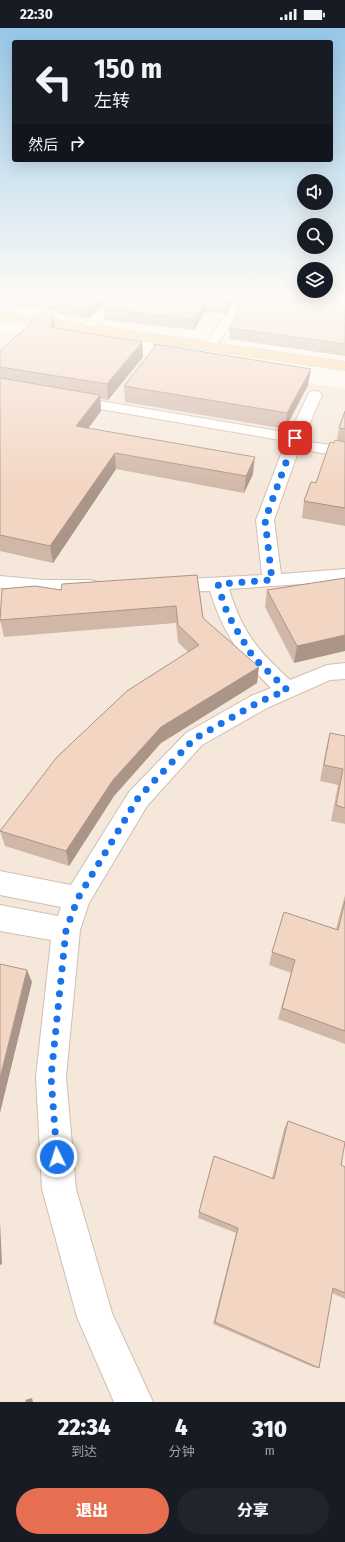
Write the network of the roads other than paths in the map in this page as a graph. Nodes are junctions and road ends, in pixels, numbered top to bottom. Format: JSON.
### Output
{"nodes":[{"id":1,"x":268,"y":361,"type":"edge"},
{"id":2,"x":312,"y":361,"type":"edge"},
{"id":3,"x":345,"y":366,"type":"edge"},
{"id":4,"x":345,"y":372,"type":"edge"},
{"id":5,"x":315,"y":395,"type":"dead end"},
{"id":6,"x":60,"y":398,"type":"edge"},
{"id":7,"x":294,"y":441,"type":"junction"},
{"id":8,"x":345,"y":452,"type":"edge"},
{"id":9,"x":345,"y":575,"type":"edge"},
{"id":10,"x":272,"y":580,"type":"junction"},
{"id":11,"x":0,"y":582,"type":"edge"},
{"id":12,"x":218,"y":584,"type":"junction"},
{"id":13,"x":106,"y":586,"type":"edge"},
{"id":14,"x":152,"y":586,"type":"edge"},
{"id":15,"x":345,"y":671,"type":"edge"},
{"id":16,"x":287,"y":690,"type":"junction"},
{"id":17,"x":0,"y":883,"type":"edge"},
{"id":18,"x":78,"y":898,"type":"junction"},
{"id":19,"x":0,"y":918,"type":"edge"},
{"id":20,"x":66,"y":930,"type":"junction"},
{"id":21,"x":134,"y":1402,"type":"edge"}],
"edges":[{"from":1,"to":4,"type":"main road"},
{"from":2,"to":3,"type":"main road"},
{"from":5,"to":7,"type":"street"},
{"from":6,"to":7,"type":"street"},
{"from":7,"to":8,"type":"street"},
{"from":7,"to":10,"type":"street"},
{"from":9,"to":10,"type":"street"},
{"from":10,"to":12,"type":"street"},
{"from":11,"to":13,"type":"street"},
{"from":12,"to":14,"type":"street"},
{"from":12,"to":16,"type":"street"},
{"from":15,"to":16,"type":"street"},
{"from":16,"to":18,"type":"street"},
{"from":17,"to":18,"type":"street"},
{"from":18,"to":20,"type":"street"},
{"from":19,"to":20,"type":"street"},
{"from":20,"to":21,"type":"street"}]}
